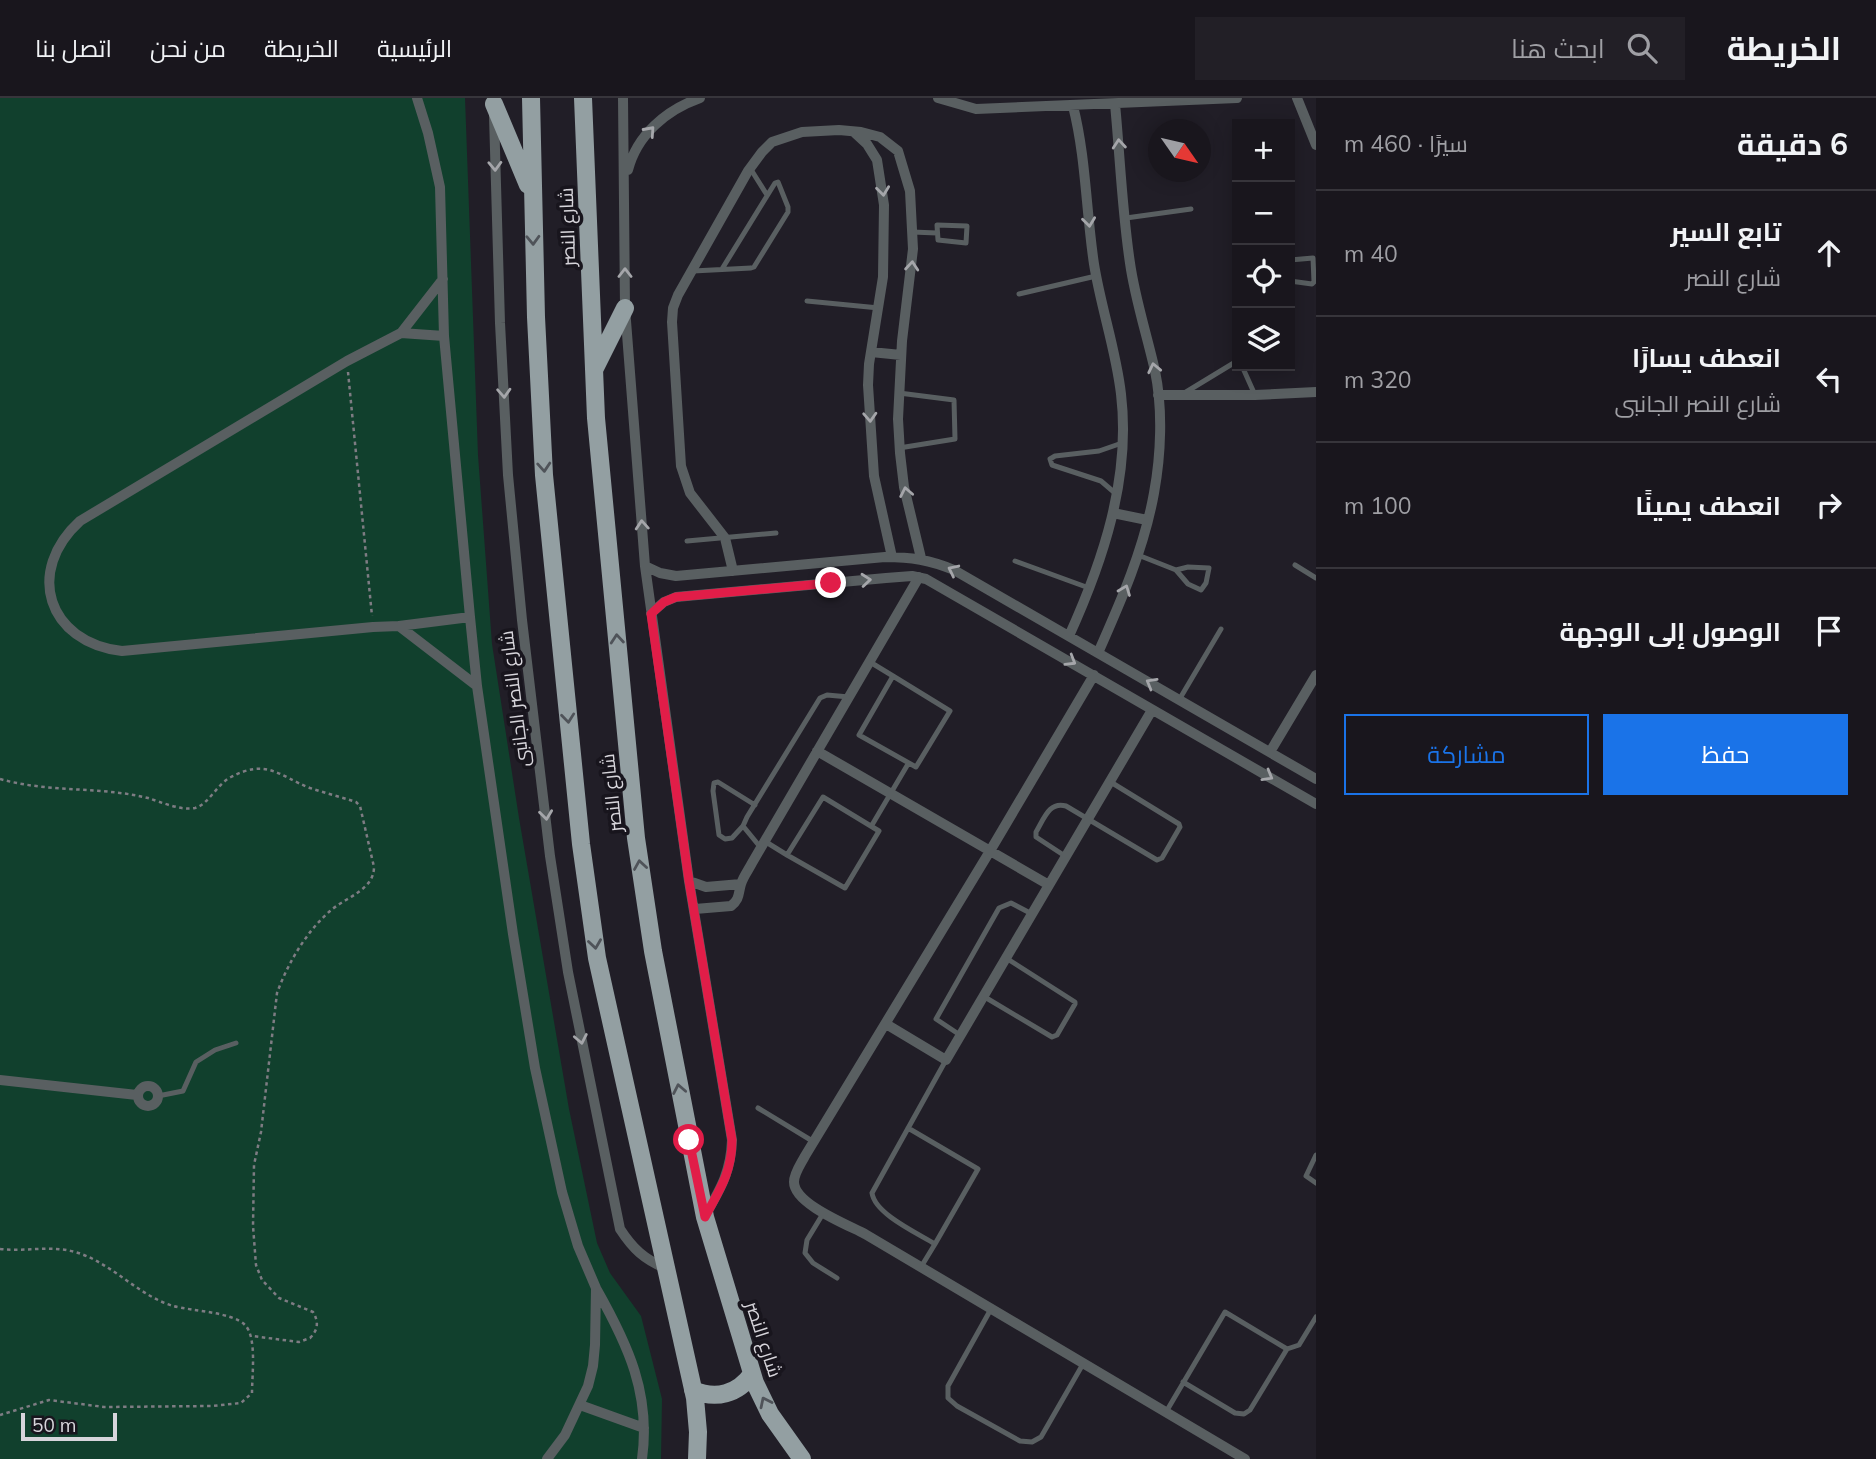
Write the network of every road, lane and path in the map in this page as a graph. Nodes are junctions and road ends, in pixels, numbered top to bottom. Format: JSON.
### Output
{"nodes":[{"id":1,"x":417,"y":98,"type":"edge"},
{"id":2,"x":531,"y":98,"type":"edge"},
{"id":3,"x":583,"y":98,"type":"edge"},
{"id":4,"x":623,"y":98,"type":"edge"},
{"id":5,"x":699,"y":98,"type":"edge"},
{"id":6,"x":938,"y":98,"type":"edge"},
{"id":7,"x":1237,"y":98,"type":"edge"},
{"id":8,"x":1297,"y":98,"type":"edge"},
{"id":9,"x":493,"y":101,"type":"edge"},
{"id":10,"x":680,"y":101,"type":"edge"},
{"id":11,"x":1115,"y":104,"type":"junction"},
{"id":12,"x":1073,"y":106,"type":"junction"},
{"id":13,"x":854,"y":132,"type":"junction"},
{"id":14,"x":1316,"y":145,"type":"edge"},
{"id":15,"x":898,"y":151,"type":"junction"},
{"id":16,"x":877,"y":160,"type":"junction"},
{"id":17,"x":750,"y":168,"type":"junction"},
{"id":18,"x":624,"y":183,"type":"junction"},
{"id":19,"x":532,"y":193,"type":"junction"},
{"id":20,"x":767,"y":195,"type":"junction"},
{"id":21,"x":1191,"y":209,"type":"dead end"},
{"id":22,"x":1126,"y":218,"type":"junction"},
{"id":23,"x":912,"y":232,"type":"junction"},
{"id":24,"x":937,"y":233,"type":"junction"},
{"id":25,"x":1295,"y":260,"type":"edge"},
{"id":26,"x":722,"y":269,"type":"junction"},
{"id":27,"x":1315,"y":270,"type":"edge"},
{"id":28,"x":692,"y":271,"type":"junction"},
{"id":29,"x":1096,"y":276,"type":"junction"},
{"id":30,"x":443,"y":279,"type":"junction"},
{"id":31,"x":1295,"y":282,"type":"edge"},
{"id":32,"x":1019,"y":295,"type":"dead end"},
{"id":33,"x":807,"y":301,"type":"dead end"},
{"id":34,"x":625,"y":307,"type":"junction"},
{"id":35,"x":879,"y":308,"type":"junction"},
{"id":36,"x":401,"y":333,"type":"junction"},
{"id":37,"x":444,"y":336,"type":"junction"},
{"id":38,"x":871,"y":352,"type":"junction"},
{"id":39,"x":901,"y":355,"type":"junction"},
{"id":40,"x":346,"y":361,"type":"junction"},
{"id":41,"x":1232,"y":364,"type":"edge"},
{"id":42,"x":594,"y":371,"type":"junction"},
{"id":43,"x":1244,"y":371,"type":"edge"},
{"id":44,"x":1316,"y":392,"type":"edge"},
{"id":45,"x":899,"y":393,"type":"junction"},
{"id":46,"x":1158,"y":395,"type":"junction"},
{"id":47,"x":1182,"y":395,"type":"junction"},
{"id":48,"x":1255,"y":395,"type":"junction"},
{"id":49,"x":1124,"y":441,"type":"junction"},
{"id":50,"x":899,"y":448,"type":"junction"},
{"id":51,"x":1116,"y":495,"type":"junction"},
{"id":52,"x":1113,"y":513,"type":"junction"},
{"id":53,"x":1147,"y":520,"type":"junction"},
{"id":54,"x":776,"y":533,"type":"dead end"},
{"id":55,"x":725,"y":538,"type":"junction"},
{"id":56,"x":687,"y":541,"type":"dead end"},
{"id":57,"x":1138,"y":555,"type":"junction"},
{"id":58,"x":892,"y":557,"type":"junction"},
{"id":59,"x":921,"y":558,"type":"junction"},
{"id":60,"x":1015,"y":561,"type":"dead end"},
{"id":61,"x":1295,"y":565,"type":"dead end"},
{"id":62,"x":645,"y":566,"type":"junction"},
{"id":63,"x":1176,"y":570,"type":"junction"},
{"id":64,"x":733,"y":571,"type":"junction"},
{"id":65,"x":718,"y":572,"type":"junction"},
{"id":66,"x":919,"y":577,"type":"junction"},
{"id":67,"x":1316,"y":578,"type":"edge"},
{"id":68,"x":1089,"y":588,"type":"junction"},
{"id":69,"x":721,"y":593,"type":"junction"},
{"id":70,"x":651,"y":614,"type":"junction"},
{"id":71,"x":470,"y":617,"type":"junction"},
{"id":72,"x":399,"y":626,"type":"junction"},
{"id":73,"x":373,"y":627,"type":"junction"},
{"id":74,"x":1221,"y":629,"type":"dead end"},
{"id":75,"x":1069,"y":636,"type":"junction"},
{"id":76,"x":1098,"y":653,"type":"junction"},
{"id":77,"x":870,"y":662,"type":"junction"},
{"id":78,"x":1094,"y":675,"type":"junction"},
{"id":79,"x":1316,"y":675,"type":"edge"},
{"id":80,"x":893,"y":676,"type":"junction"},
{"id":81,"x":477,"y":687,"type":"junction"},
{"id":82,"x":849,"y":697,"type":"junction"},
{"id":83,"x":1179,"y":700,"type":"junction"},
{"id":84,"x":1152,"y":710,"type":"junction"},
{"id":85,"x":1224,"y":726,"type":"junction"},
{"id":86,"x":1213,"y":745,"type":"junction"},
{"id":87,"x":817,"y":751,"type":"junction"},
{"id":88,"x":1270,"y":752,"type":"junction"},
{"id":89,"x":908,"y":764,"type":"junction"},
{"id":90,"x":0,"y":779,"type":"edge"},
{"id":91,"x":1316,"y":779,"type":"edge"},
{"id":92,"x":1109,"y":781,"type":"junction"},
{"id":93,"x":891,"y":793,"type":"junction"},
{"id":94,"x":1316,"y":804,"type":"edge"},
{"id":95,"x":755,"y":805,"type":"junction"},
{"id":96,"x":1087,"y":818,"type":"junction"},
{"id":97,"x":872,"y":825,"type":"junction"},
{"id":98,"x":743,"y":826,"type":"junction"},
{"id":99,"x":763,"y":845,"type":"junction"},
{"id":100,"x":990,"y":851,"type":"junction"},
{"id":101,"x":787,"y":855,"type":"junction"},
{"id":102,"x":1065,"y":856,"type":"junction"},
{"id":103,"x":689,"y":881,"type":"junction"},
{"id":104,"x":741,"y":884,"type":"junction"},
{"id":105,"x":1049,"y":885,"type":"junction"},
{"id":106,"x":695,"y":909,"type":"junction"},
{"id":107,"x":1032,"y":914,"type":"junction"},
{"id":108,"x":1006,"y":958,"type":"junction"},
{"id":109,"x":983,"y":996,"type":"junction"},
{"id":110,"x":886,"y":1024,"type":"junction"},
{"id":111,"x":960,"y":1035,"type":"junction"},
{"id":112,"x":236,"y":1043,"type":"dead end"},
{"id":113,"x":946,"y":1060,"type":"junction"},
{"id":114,"x":0,"y":1080,"type":"edge"},
{"id":115,"x":158,"y":1096,"type":"joint"},
{"id":116,"x":758,"y":1108,"type":"dead end"},
{"id":117,"x":908,"y":1128,"type":"junction"},
{"id":118,"x":814,"y":1142,"type":"junction"},
{"id":119,"x":1316,"y":1155,"type":"edge"},
{"id":120,"x":1316,"y":1183,"type":"edge"},
{"id":121,"x":824,"y":1212,"type":"junction"},
{"id":122,"x":705,"y":1217,"type":"junction"},
{"id":123,"x":935,"y":1244,"type":"junction"},
{"id":124,"x":0,"y":1249,"type":"edge"},
{"id":125,"x":921,"y":1267,"type":"junction"},
{"id":126,"x":665,"y":1268,"type":"junction"},
{"id":127,"x":837,"y":1278,"type":"dead end"},
{"id":128,"x":596,"y":1288,"type":"junction"},
{"id":129,"x":991,"y":1309,"type":"junction"},
{"id":130,"x":1316,"y":1317,"type":"edge"},
{"id":131,"x":252,"y":1336,"type":"junction"},
{"id":132,"x":1287,"y":1349,"type":"junction"},
{"id":133,"x":1083,"y":1364,"type":"junction"},
{"id":134,"x":752,"y":1374,"type":"junction"},
{"id":135,"x":1183,"y":1382,"type":"junction"},
{"id":136,"x":693,"y":1390,"type":"junction"},
{"id":137,"x":580,"y":1405,"type":"junction"},
{"id":138,"x":1165,"y":1414,"type":"junction"},
{"id":139,"x":0,"y":1415,"type":"edge"},
{"id":140,"x":644,"y":1428,"type":"junction"},
{"id":141,"x":547,"y":1459,"type":"edge"},
{"id":142,"x":642,"y":1459,"type":"edge"},
{"id":143,"x":696,"y":1459,"type":"edge"},
{"id":144,"x":802,"y":1459,"type":"edge"},
{"id":145,"x":1245,"y":1459,"type":"edge"}],
"edges":[{"from":1,"to":30,"type":"street"},
{"from":2,"to":19,"type":"main road","name":"شارع النصر"},
{"from":3,"to":42,"type":"main road","name":"شارع النصر"},
{"from":4,"to":18,"type":"street"},
{"from":5,"to":10,"type":"street"},
{"from":6,"to":12,"type":"street"},
{"from":7,"to":11,"type":"street"},
{"from":8,"to":14,"type":"street"},
{"from":9,"to":19,"type":"main road"},
{"from":9,"to":126,"type":"street","name":"شارع النصر الجانبى","one_way":true},
{"from":18,"to":10,"type":"street","one_way":true},
{"from":11,"to":12,"type":"street"},
{"from":22,"to":11,"type":"street","one_way":true},
{"from":12,"to":29,"type":"street","one_way":true},
{"from":13,"to":15,"type":"street"},
{"from":13,"to":16,"type":"street"},
{"from":13,"to":17,"type":"street"},
{"from":15,"to":16,"type":"street"},
{"from":15,"to":23,"type":"street"},
{"from":16,"to":35,"type":"street","one_way":true},
{"from":17,"to":20,"type":"lane"},
{"from":17,"to":28,"type":"street"},
{"from":34,"to":18,"type":"street","one_way":true},
{"from":19,"to":126,"type":"main road","name":"شارع النصر","one_way":true},
{"from":20,"to":26,"type":"lane"},
{"from":20,"to":26,"type":"lane"},
{"from":21,"to":22,"type":"lane"},
{"from":46,"to":22,"type":"street","one_way":true},
{"from":23,"to":24,"type":"lane"},
{"from":39,"to":23,"type":"street","one_way":true},
{"from":24,"to":24,"type":"lane"},
{"from":25,"to":27,"type":"lane"},
{"from":26,"to":28,"type":"lane"},
{"from":27,"to":31,"type":"lane"},
{"from":28,"to":55,"type":"street"},
{"from":29,"to":32,"type":"lane"},
{"from":29,"to":49,"type":"street"},
{"from":30,"to":36,"type":"street"},
{"from":30,"to":37,"type":"street"},
{"from":33,"to":35,"type":"lane"},
{"from":34,"to":42,"type":"main road"},
{"from":62,"to":34,"type":"street","one_way":true},
{"from":35,"to":38,"type":"street"},
{"from":36,"to":37,"type":"street"},
{"from":36,"to":40,"type":"street"},
{"from":37,"to":71,"type":"street"},
{"from":38,"to":39,"type":"street"},
{"from":38,"to":58,"type":"street","one_way":true},
{"from":39,"to":45,"type":"street"},
{"from":40,"to":73,"type":"path"},
{"from":40,"to":73,"type":"street"},
{"from":41,"to":47,"type":"lane"},
{"from":122,"to":42,"type":"main road","name":"شارع النصر","one_way":true},
{"from":43,"to":48,"type":"lane"},
{"from":44,"to":48,"type":"street"},
{"from":45,"to":50,"type":"street"},
{"from":45,"to":50,"type":"lane"},
{"from":46,"to":47,"type":"street"},
{"from":46,"to":53,"type":"street"},
{"from":47,"to":48,"type":"street"},
{"from":49,"to":51,"type":"street"},
{"from":49,"to":51,"type":"lane"},
{"from":59,"to":50,"type":"street","one_way":true},
{"from":51,"to":52,"type":"street"},
{"from":52,"to":53,"type":"street"},
{"from":52,"to":68,"type":"street"},
{"from":53,"to":57,"type":"street"},
{"from":54,"to":55,"type":"lane"},
{"from":55,"to":56,"type":"lane"},
{"from":55,"to":64,"type":"street"},
{"from":57,"to":63,"type":"lane"},
{"from":76,"to":57,"type":"street","one_way":true},
{"from":58,"to":59,"type":"street"},
{"from":58,"to":64,"type":"street"},
{"from":75,"to":59,"type":"street","one_way":true},
{"from":60,"to":68,"type":"lane"},
{"from":61,"to":67,"type":"lane"},
{"from":62,"to":65,"type":"street"},
{"from":62,"to":70,"type":"street"},
{"from":63,"to":63,"type":"lane"},
{"from":64,"to":65,"type":"street"},
{"from":65,"to":69,"type":"street"},
{"from":69,"to":66,"type":"street","one_way":true},
{"from":66,"to":77,"type":"street"},
{"from":66,"to":78,"type":"street","one_way":true},
{"from":68,"to":75,"type":"street"},
{"from":69,"to":70,"type":"street"},
{"from":70,"to":103,"type":"street"},
{"from":71,"to":72,"type":"street"},
{"from":71,"to":81,"type":"street"},
{"from":72,"to":73,"type":"street"},
{"from":72,"to":81,"type":"street"},
{"from":74,"to":83,"type":"lane"},
{"from":75,"to":76,"type":"street"},
{"from":83,"to":76,"type":"street","one_way":true},
{"from":77,"to":80,"type":"lane"},
{"from":77,"to":82,"type":"street"},
{"from":78,"to":84,"type":"street"},
{"from":78,"to":100,"type":"street"},
{"from":79,"to":88,"type":"street"},
{"from":80,"to":89,"type":"lane"},
{"from":80,"to":89,"type":"lane"},
{"from":81,"to":128,"type":"street"},
{"from":82,"to":87,"type":"street"},
{"from":82,"to":95,"type":"lane"},
{"from":83,"to":85,"type":"street"},
{"from":84,"to":86,"type":"street"},
{"from":84,"to":92,"type":"street"},
{"from":85,"to":86,"type":"street"},
{"from":85,"to":88,"type":"street"},
{"from":86,"to":94,"type":"street","one_way":true},
{"from":87,"to":93,"type":"street"},
{"from":87,"to":99,"type":"street"},
{"from":88,"to":91,"type":"street"},
{"from":89,"to":93,"type":"lane"},
{"from":90,"to":131,"type":"path"},
{"from":92,"to":96,"type":"street"},
{"from":92,"to":96,"type":"lane"},
{"from":93,"to":97,"type":"lane"},
{"from":93,"to":100,"type":"street"},
{"from":95,"to":98,"type":"lane"},
{"from":95,"to":98,"type":"lane"},
{"from":96,"to":102,"type":"street"},
{"from":96,"to":102,"type":"lane"},
{"from":97,"to":101,"type":"lane"},
{"from":97,"to":101,"type":"lane"},
{"from":98,"to":99,"type":"lane"},
{"from":99,"to":101,"type":"lane"},
{"from":99,"to":104,"type":"street"},
{"from":100,"to":105,"type":"street"},
{"from":100,"to":110,"type":"street"},
{"from":102,"to":105,"type":"street"},
{"from":103,"to":104,"type":"street"},
{"from":103,"to":106,"type":"street"},
{"from":104,"to":106,"type":"street"},
{"from":105,"to":107,"type":"street"},
{"from":106,"to":122,"type":"street"},
{"from":107,"to":108,"type":"street"},
{"from":107,"to":111,"type":"lane"},
{"from":108,"to":109,"type":"street"},
{"from":108,"to":109,"type":"lane"},
{"from":109,"to":111,"type":"street"},
{"from":110,"to":113,"type":"street"},
{"from":110,"to":118,"type":"street"},
{"from":111,"to":113,"type":"street"},
{"from":112,"to":115,"type":"lane"},
{"from":113,"to":117,"type":"lane"},
{"from":114,"to":115,"type":"street"},
{"from":116,"to":118,"type":"lane"},
{"from":117,"to":123,"type":"lane"},
{"from":117,"to":123,"type":"lane"},
{"from":118,"to":121,"type":"street"},
{"from":119,"to":120,"type":"lane"},
{"from":121,"to":125,"type":"street"},
{"from":121,"to":127,"type":"lane"},
{"from":122,"to":134,"type":"main road","name":"شارع النصر"},
{"from":123,"to":125,"type":"lane"},
{"from":124,"to":131,"type":"path"},
{"from":125,"to":129,"type":"street"},
{"from":126,"to":136,"type":"main road","name":"شارع النصر"},
{"from":128,"to":137,"type":"street"},
{"from":128,"to":140,"type":"street"},
{"from":129,"to":133,"type":"street"},
{"from":129,"to":133,"type":"lane"},
{"from":130,"to":132,"type":"lane"},
{"from":131,"to":139,"type":"path"},
{"from":132,"to":135,"type":"lane"},
{"from":132,"to":135,"type":"lane"},
{"from":133,"to":138,"type":"street"},
{"from":134,"to":136,"type":"main road"},
{"from":144,"to":134,"type":"main road","name":"شارع النصر","one_way":true},
{"from":135,"to":138,"type":"lane"},
{"from":136,"to":143,"type":"main road","name":"شارع النصر"},
{"from":137,"to":140,"type":"street"},
{"from":137,"to":141,"type":"street"},
{"from":138,"to":145,"type":"street"},
{"from":140,"to":142,"type":"street"}]}
